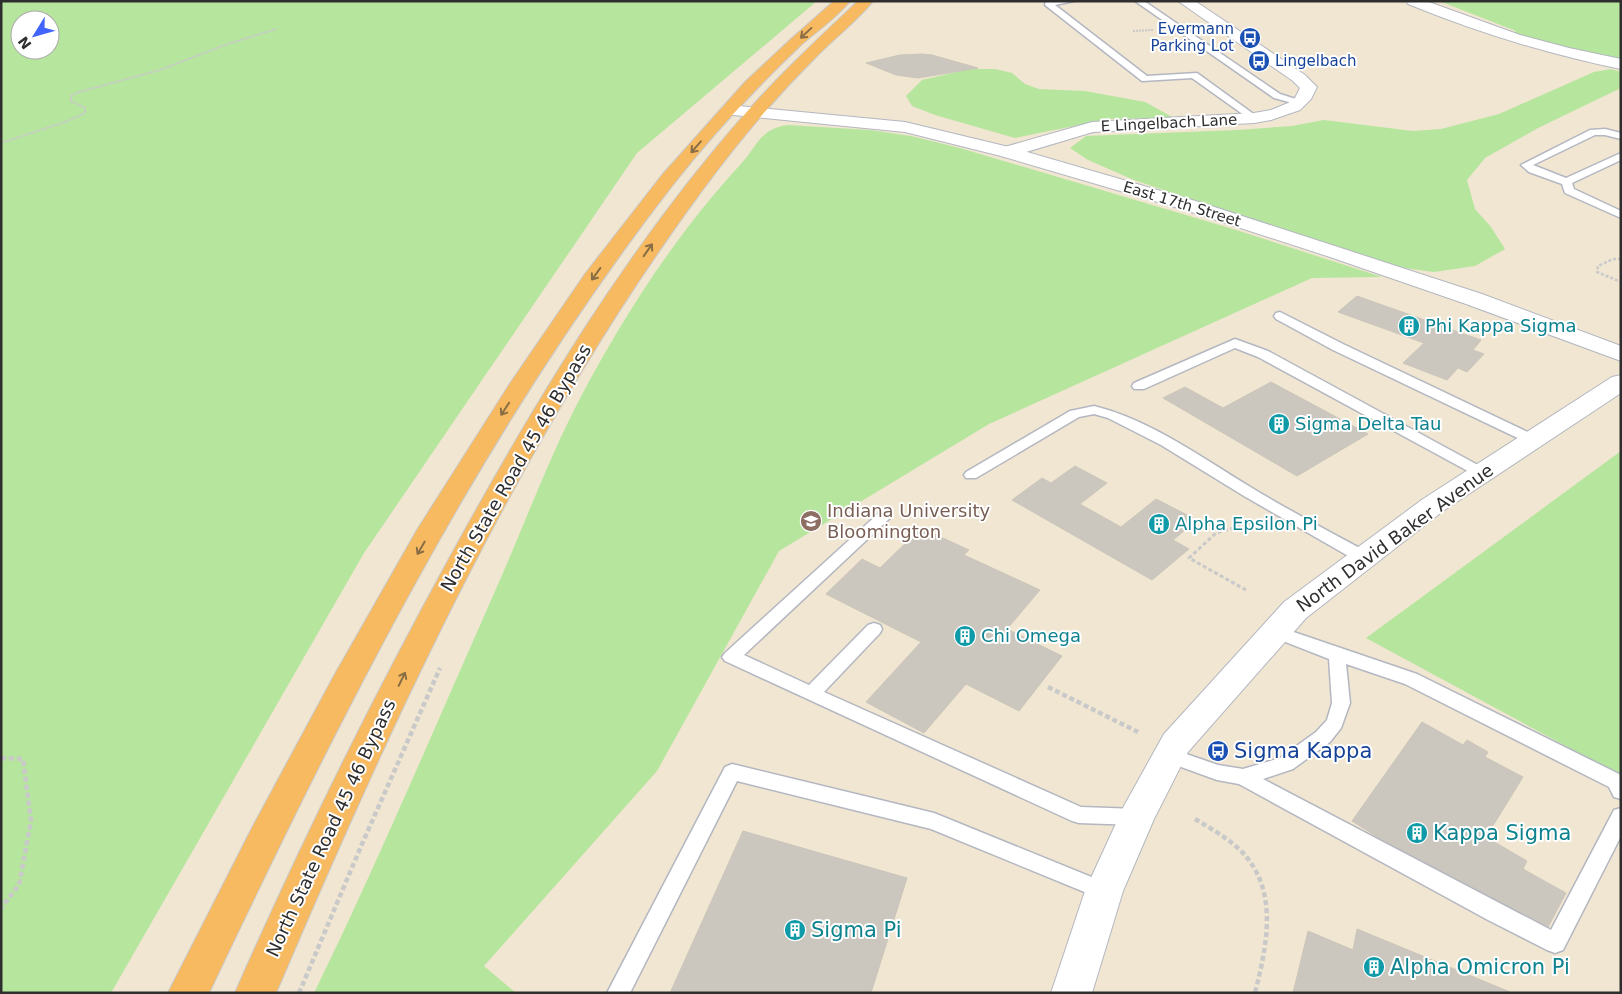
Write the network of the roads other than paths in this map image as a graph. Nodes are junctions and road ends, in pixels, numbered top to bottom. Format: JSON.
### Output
{"nodes":[{"id":1,"x":842,"y":1,"type":"edge"},
{"id":2,"x":866,"y":1,"type":"edge"},
{"id":3,"x":1070,"y":1,"type":"edge"},
{"id":4,"x":1139,"y":1,"type":"edge"},
{"id":5,"x":1185,"y":1,"type":"edge"},
{"id":6,"x":1413,"y":1,"type":"edge"},
{"id":7,"x":1621,"y":64,"type":"edge"},
{"id":8,"x":1300,"y":102,"type":"junction"},
{"id":9,"x":742,"y":112,"type":"junction"},
{"id":10,"x":1254,"y":118,"type":"junction"},
{"id":11,"x":1621,"y":136,"type":"edge"},
{"id":12,"x":1006,"y":152,"type":"junction"},
{"id":13,"x":1621,"y":156,"type":"edge"},
{"id":14,"x":1567,"y":182,"type":"junction"},
{"id":15,"x":1621,"y":215,"type":"edge"},
{"id":16,"x":1280,"y":316,"type":"dead end"},
{"id":17,"x":1621,"y":354,"type":"edge"},
{"id":18,"x":1621,"y":382,"type":"edge"},
{"id":19,"x":1139,"y":386,"type":"dead end"},
{"id":20,"x":1533,"y":440,"type":"junction"},
{"id":21,"x":1482,"y":473,"type":"junction"},
{"id":22,"x":971,"y":475,"type":"dead end"},
{"id":23,"x":884,"y":516,"type":"dead end"},
{"id":24,"x":1363,"y":557,"type":"junction"},
{"id":25,"x":874,"y":629,"type":"dead end"},
{"id":26,"x":1276,"y":632,"type":"junction"},
{"id":27,"x":1337,"y":655,"type":"junction"},
{"id":28,"x":811,"y":694,"type":"junction"},
{"id":29,"x":1169,"y":755,"type":"junction"},
{"id":30,"x":1243,"y":777,"type":"junction"},
{"id":31,"x":1621,"y":790,"type":"edge"},
{"id":32,"x":1621,"y":816,"type":"edge"},
{"id":33,"x":1137,"y":817,"type":"junction"},
{"id":34,"x":1104,"y":891,"type":"junction"},
{"id":35,"x":188,"y":993,"type":"edge"},
{"id":36,"x":255,"y":993,"type":"edge"},
{"id":37,"x":618,"y":993,"type":"edge"},
{"id":38,"x":1071,"y":993,"type":"edge"}],
"edges":[{"from":1,"to":9,"type":"highway","one_way":true},
{"from":2,"to":9,"type":"highway","name":"North State Road 45 46 Bypass"},
{"from":3,"to":10,"type":"lane"},
{"from":4,"to":8,"type":"lane"},
{"from":5,"to":8,"type":"street"},
{"from":6,"to":7,"type":"street"},
{"from":8,"to":10,"type":"street","name":"E Lingelbach Lane"},
{"from":9,"to":12,"type":"street","name":"East 17th Street"},
{"from":9,"to":35,"type":"highway","name":"North State Road 45 46 Bypass","one_way":true},
{"from":36,"to":9,"type":"highway","name":"North State Road 45 46 Bypass","one_way":true},
{"from":10,"to":12,"type":"street","name":"E Lingelbach Lane"},
{"from":11,"to":14,"type":"lane"},
{"from":12,"to":17,"type":"street","name":"East 17th Street"},
{"from":13,"to":14,"type":"lane"},
{"from":14,"to":15,"type":"lane"},
{"from":16,"to":20,"type":"lane"},
{"from":18,"to":20,"type":"street","name":"North David Baker Avenue"},
{"from":19,"to":21,"type":"lane"},
{"from":20,"to":21,"type":"street","name":"North David Baker Avenue"},
{"from":21,"to":24,"type":"street","name":"North David Baker Avenue"},
{"from":22,"to":24,"type":"lane"},
{"from":23,"to":28,"type":"lane"},
{"from":24,"to":26,"type":"street","name":"North David Baker Avenue"},
{"from":25,"to":28,"type":"lane"},
{"from":26,"to":27,"type":"lane"},
{"from":26,"to":29,"type":"street","name":"North David Baker Avenue"},
{"from":27,"to":30,"type":"lane"},
{"from":27,"to":31,"type":"lane"},
{"from":28,"to":33,"type":"lane"},
{"from":29,"to":30,"type":"lane"},
{"from":29,"to":33,"type":"street","name":"North David Baker Avenue"},
{"from":30,"to":32,"type":"lane"},
{"from":33,"to":34,"type":"street","name":"North David Baker Avenue"},
{"from":34,"to":37,"type":"lane"},
{"from":34,"to":38,"type":"street","name":"North David Baker Avenue"}]}
